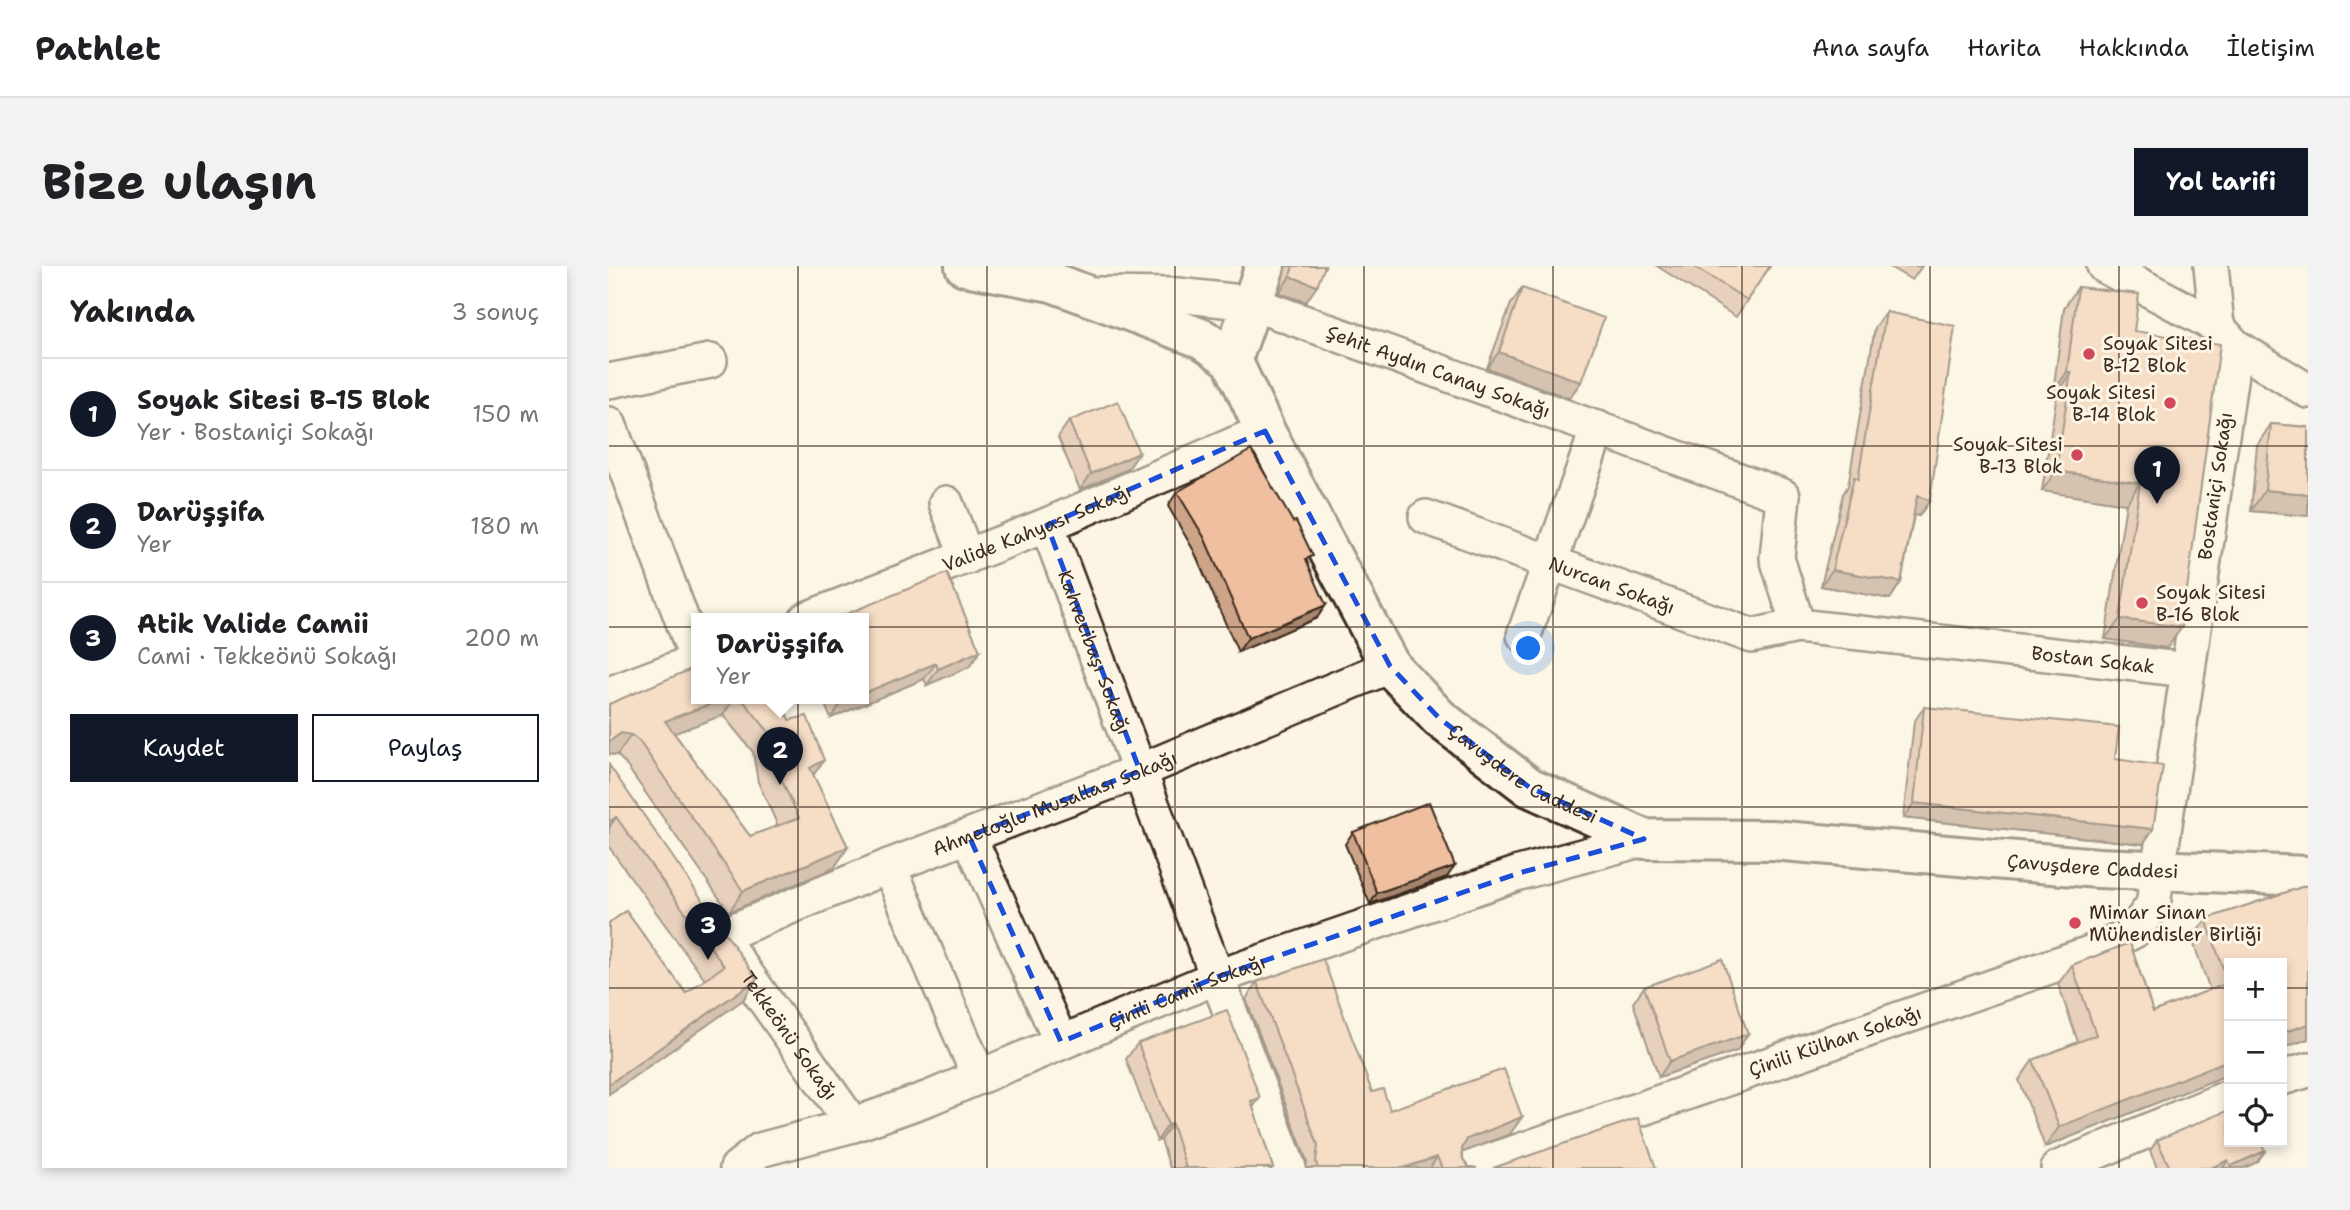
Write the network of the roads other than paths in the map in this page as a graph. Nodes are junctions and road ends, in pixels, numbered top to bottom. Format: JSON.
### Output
{"nodes":[{"id":1,"x":965,"y":266,"type":"edge"},
{"id":2,"x":1265,"y":266,"type":"edge"},
{"id":3,"x":2104,"y":266,"type":"edge"},
{"id":4,"x":2211,"y":266,"type":"edge"},
{"id":5,"x":1086,"y":294,"type":"junction"},
{"id":6,"x":1251,"y":303,"type":"junction"},
{"id":7,"x":2226,"y":336,"type":"junction"},
{"id":8,"x":1233,"y":360,"type":"junction"},
{"id":9,"x":710,"y":361,"type":"dead end"},
{"id":10,"x":609,"y":382,"type":"edge"},
{"id":11,"x":2308,"y":391,"type":"edge"},
{"id":12,"x":609,"y":424,"type":"edge"},
{"id":13,"x":1598,"y":428,"type":"junction"},
{"id":14,"x":1265,"y":431,"type":"junction"},
{"id":15,"x":946,"y":503,"type":"dead end"},
{"id":16,"x":1426,"y":517,"type":"dead end"},
{"id":17,"x":1047,"y":526,"type":"junction"},
{"id":18,"x":967,"y":557,"type":"junction"},
{"id":19,"x":1550,"y":562,"type":"junction"},
{"id":20,"x":822,"y":613,"type":"edge"},
{"id":21,"x":1798,"y":626,"type":"junction"},
{"id":22,"x":1524,"y":635,"type":"dead end"},
{"id":23,"x":691,"y":645,"type":"edge"},
{"id":24,"x":691,"y":661,"type":"edge"},
{"id":25,"x":1390,"y":666,"type":"junction"},
{"id":26,"x":2188,"y":670,"type":"junction"},
{"id":27,"x":609,"y":694,"type":"edge"},
{"id":28,"x":1140,"y":771,"type":"junction"},
{"id":29,"x":969,"y":836,"type":"junction"},
{"id":30,"x":1644,"y":839,"type":"junction"},
{"id":31,"x":889,"y":866,"type":"junction"},
{"id":32,"x":2160,"y":870,"type":"junction"},
{"id":33,"x":2308,"y":876,"type":"edge"},
{"id":34,"x":712,"y":925,"type":"joint"},
{"id":35,"x":1217,"y":977,"type":"junction"},
{"id":36,"x":1061,"y":1042,"type":"junction"},
{"id":37,"x":2308,"y":1070,"type":"edge"},
{"id":38,"x":2287,"y":1076,"type":"edge"},
{"id":39,"x":979,"y":1077,"type":"junction"},
{"id":40,"x":2224,"y":1099,"type":"edge"},
{"id":41,"x":853,"y":1125,"type":"junction"},
{"id":42,"x":737,"y":1168,"type":"edge"},
{"id":43,"x":1289,"y":1168,"type":"edge"},
{"id":44,"x":1470,"y":1168,"type":"edge"},
{"id":45,"x":2058,"y":1168,"type":"edge"}],
"edges":[{"from":1,"to":5,"type":"street"},
{"from":2,"to":6,"type":"street"},
{"from":3,"to":7,"type":"street"},
{"from":4,"to":7,"type":"street","name":"Bostaniçi Sokağı"},
{"from":5,"to":6,"type":"street","name":"Şehit Aydın Canay Sokağı"},
{"from":5,"to":8,"type":"street"},
{"from":6,"to":8,"type":"street"},
{"from":6,"to":13,"type":"street","name":"Şehit Aydın Canay Sokağı"},
{"from":7,"to":11,"type":"street"},
{"from":7,"to":26,"type":"street","name":"Bostaniçi Sokağı"},
{"from":8,"to":14,"type":"street","name":"Çavuşdere Caddesi"},
{"from":9,"to":10,"type":"street"},
{"from":12,"to":23,"type":"street"},
{"from":13,"to":19,"type":"street"},
{"from":13,"to":21,"type":"street","name":"Şehit Aydın Canay Sokağı"},
{"from":14,"to":17,"type":"street","name":"Valide Kahyası Sokağı"},
{"from":14,"to":25,"type":"street","name":"Çavuşdere Caddesi"},
{"from":15,"to":18,"type":"street"},
{"from":16,"to":19,"type":"street","name":"Nurcan Sokağı"},
{"from":17,"to":18,"type":"street","name":"Valide Kahyası Sokağı"},
{"from":17,"to":28,"type":"street","name":"Kahvecibaşı Sokağı"},
{"from":18,"to":20,"type":"street","name":"Valide Kahyası Sokağı"},
{"from":19,"to":21,"type":"street","name":"Nurcan Sokağı"},
{"from":19,"to":22,"type":"street"},
{"from":21,"to":26,"type":"street","name":"Bostan Sokak"},
{"from":24,"to":27,"type":"street"},
{"from":25,"to":28,"type":"street","name":"Ahmetoğlu Musallası Sokağı"},
{"from":25,"to":30,"type":"street","name":"Çavuşdere Caddesi"},
{"from":26,"to":32,"type":"street"},
{"from":28,"to":29,"type":"street","name":"Ahmetoğlu Musallası Sokağı"},
{"from":28,"to":35,"type":"street","name":"Kahvecibaşı Sokağı"},
{"from":29,"to":31,"type":"street","name":"Ahmetoğlu Musallası Sokağı"},
{"from":29,"to":36,"type":"street"},
{"from":30,"to":32,"type":"street","name":"Çavuşdere Caddesi"},
{"from":30,"to":35,"type":"street","name":"Çinili Camii Sokağı"},
{"from":31,"to":34,"type":"street","name":"Ahmetoğlu Musallası Sokağı"},
{"from":31,"to":39,"type":"street"},
{"from":32,"to":33,"type":"street","name":"Çavuşdere Caddesi"},
{"from":32,"to":44,"type":"street","name":"Çinili Külhan Sokağı"},
{"from":34,"to":41,"type":"street","name":"Tekkeönü Sokağı"},
{"from":35,"to":36,"type":"street","name":"Çinili Camii Sokağı"},
{"from":35,"to":43,"type":"street","name":"Kahvecibaşı Sokağı"},
{"from":36,"to":39,"type":"street","name":"Çinili Camii Sokağı"},
{"from":37,"to":38,"type":"street"},
{"from":39,"to":41,"type":"street","name":"Çinili Camii Sokağı"},
{"from":40,"to":45,"type":"street"},
{"from":41,"to":42,"type":"street","name":"Çinili Camii Sokağı"}]}
